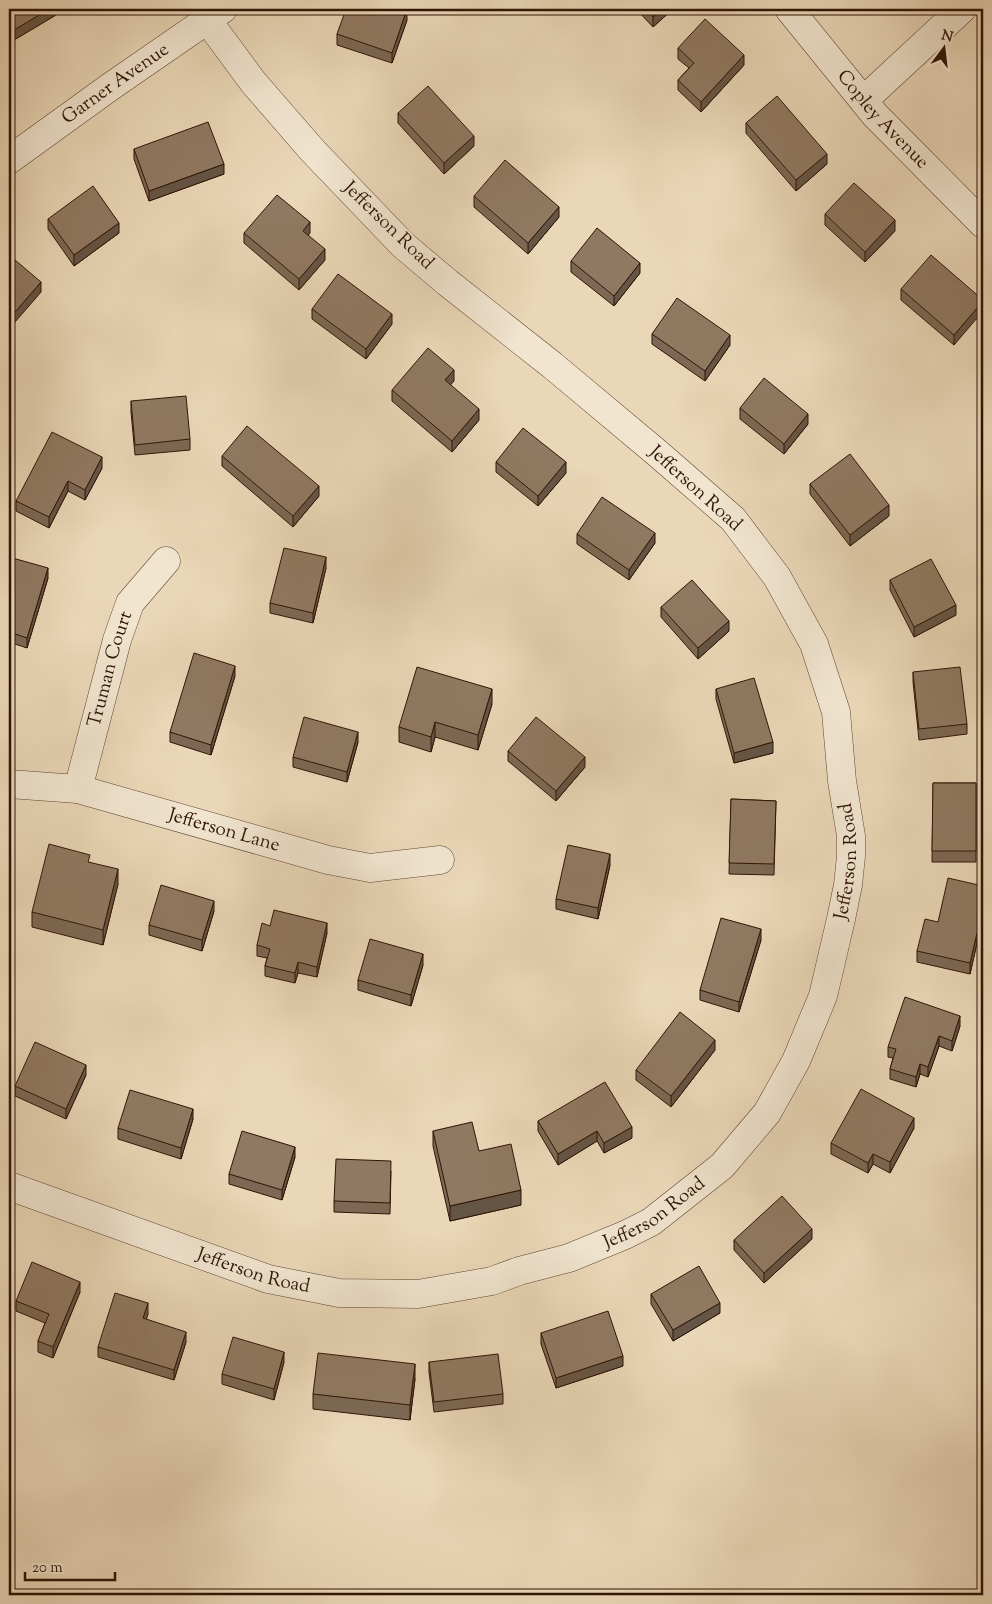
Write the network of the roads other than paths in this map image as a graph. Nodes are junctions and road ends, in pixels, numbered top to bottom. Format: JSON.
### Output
{"nodes":[{"id":1,"x":789,"y":9,"type":"edge"},
{"id":2,"x":962,"y":9,"type":"edge"},
{"id":3,"x":215,"y":15,"type":"edge"},
{"id":4,"x":864,"y":100,"type":"junction"},
{"id":5,"x":9,"y":160,"type":"edge"},
{"id":6,"x":983,"y":224,"type":"edge"},
{"id":7,"x":166,"y":561,"type":"dead end"},
{"id":8,"x":9,"y":784,"type":"edge"},
{"id":9,"x":78,"y":790,"type":"junction"},
{"id":10,"x":440,"y":860,"type":"dead end"},
{"id":11,"x":9,"y":1186,"type":"edge"}],
"edges":[{"from":1,"to":4,"type":"street","name":"Copley Avenue"},
{"from":2,"to":4,"type":"street"},
{"from":3,"to":5,"type":"street","name":"Garner Avenue"},
{"from":3,"to":11,"type":"street","name":"Jefferson Road"},
{"from":4,"to":6,"type":"street","name":"Copley Avenue"},
{"from":7,"to":9,"type":"street","name":"Truman Court"},
{"from":8,"to":9,"type":"street","name":"Jefferson Lane"},
{"from":9,"to":10,"type":"street","name":"Jefferson Lane"}]}
